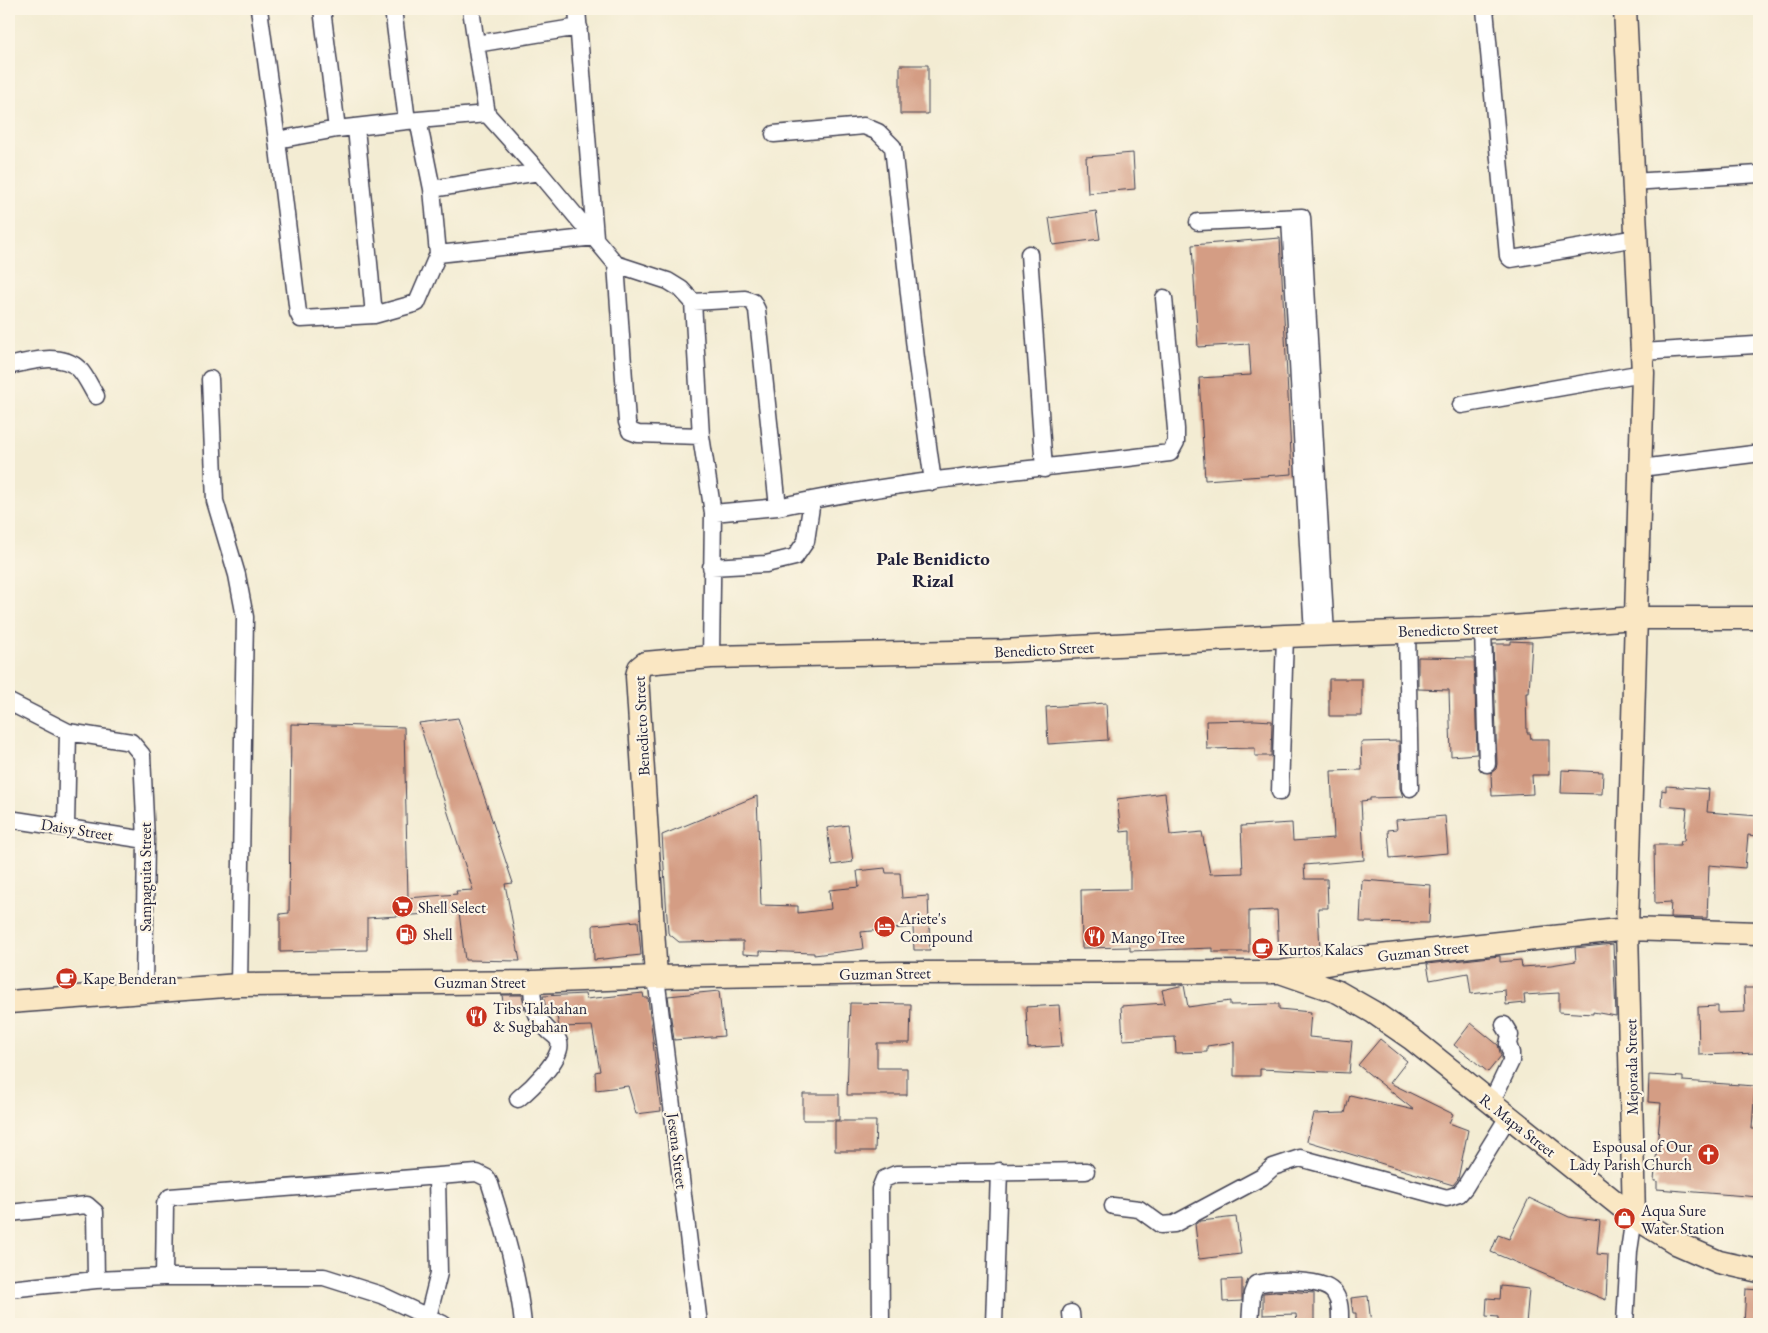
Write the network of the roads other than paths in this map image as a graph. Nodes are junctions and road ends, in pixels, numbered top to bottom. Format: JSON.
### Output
{"nodes":[{"id":1,"x":259,"y":9,"type":"edge"},
{"id":2,"x":322,"y":9,"type":"edge"},
{"id":3,"x":393,"y":9,"type":"edge"},
{"id":4,"x":471,"y":9,"type":"edge"},
{"id":5,"x":577,"y":9,"type":"edge"},
{"id":6,"x":1485,"y":9,"type":"edge"},
{"id":7,"x":1625,"y":9,"type":"edge"},
{"id":8,"x":579,"y":27,"type":"junction"},
{"id":9,"x":476,"y":44,"type":"junction"},
{"id":10,"x":487,"y":114,"type":"junction"},
{"id":11,"x":412,"y":121,"type":"junction"},
{"id":12,"x":356,"y":128,"type":"junction"},
{"id":13,"x":337,"y":129,"type":"junction"},
{"id":14,"x":774,"y":134,"type":"dead end"},
{"id":15,"x":277,"y":140,"type":"junction"},
{"id":16,"x":539,"y":172,"type":"junction"},
{"id":17,"x":1759,"y":174,"type":"edge"},
{"id":18,"x":1632,"y":182,"type":"junction"},
{"id":19,"x":432,"y":189,"type":"junction"},
{"id":20,"x":1198,"y":222,"type":"dead end"},
{"id":21,"x":595,"y":237,"type":"junction"},
{"id":22,"x":1638,"y":238,"type":"junction"},
{"id":23,"x":438,"y":254,"type":"junction"},
{"id":24,"x":1029,"y":254,"type":"dead end"},
{"id":25,"x":616,"y":264,"type":"junction"},
{"id":26,"x":1164,"y":298,"type":"dead end"},
{"id":27,"x":693,"y":302,"type":"junction"},
{"id":28,"x":374,"y":315,"type":"junction"},
{"id":29,"x":1755,"y":346,"type":"dead end"},
{"id":30,"x":1642,"y":362,"type":"junction"},
{"id":31,"x":9,"y":366,"type":"edge"},
{"id":32,"x":210,"y":379,"type":"dead end"},
{"id":33,"x":96,"y":396,"type":"dead end"},
{"id":34,"x":1461,"y":405,"type":"dead end"},
{"id":35,"x":701,"y":436,"type":"junction"},
{"id":36,"x":1753,"y":454,"type":"dead end"},
{"id":37,"x":1641,"y":468,"type":"junction"},
{"id":38,"x":1044,"y":469,"type":"junction"},
{"id":39,"x":933,"y":482,"type":"junction"},
{"id":40,"x":812,"y":500,"type":"junction"},
{"id":41,"x":778,"y":507,"type":"junction"},
{"id":42,"x":712,"y":513,"type":"junction"},
{"id":43,"x":711,"y":566,"type":"junction"},
{"id":44,"x":1635,"y":618,"type":"junction"},
{"id":45,"x":1759,"y":618,"type":"edge"},
{"id":46,"x":1483,"y":628,"type":"junction"},
{"id":47,"x":1406,"y":631,"type":"junction"},
{"id":48,"x":1320,"y":635,"type":"junction"},
{"id":49,"x":1285,"y":636,"type":"junction"},
{"id":50,"x":711,"y":657,"type":"junction"},
{"id":51,"x":9,"y":703,"type":"edge"},
{"id":52,"x":68,"y":732,"type":"junction"},
{"id":53,"x":1487,"y":764,"type":"dead end"},
{"id":54,"x":1410,"y":788,"type":"dead end"},
{"id":55,"x":1280,"y":792,"type":"dead end"},
{"id":56,"x":9,"y":819,"type":"edge"},
{"id":57,"x":66,"y":826,"type":"junction"},
{"id":58,"x":146,"y":840,"type":"junction"},
{"id":59,"x":1627,"y":929,"type":"junction"},
{"id":60,"x":1759,"y":933,"type":"edge"},
{"id":61,"x":1279,"y":972,"type":"junction"},
{"id":62,"x":656,"y":977,"type":"junction"},
{"id":63,"x":532,"y":982,"type":"junction"},
{"id":64,"x":239,"y":985,"type":"junction"},
{"id":65,"x":144,"y":991,"type":"junction"},
{"id":66,"x":9,"y":1002,"type":"edge"},
{"id":67,"x":1504,"y":1024,"type":"dead end"},
{"id":68,"x":518,"y":1100,"type":"dead end"},
{"id":69,"x":1491,"y":1103,"type":"junction"},
{"id":70,"x":1508,"y":1117,"type":"junction"},
{"id":71,"x":1000,"y":1171,"type":"junction"},
{"id":72,"x":1086,"y":1171,"type":"dead end"},
{"id":73,"x":437,"y":1178,"type":"junction"},
{"id":74,"x":1113,"y":1206,"type":"dead end"},
{"id":75,"x":9,"y":1213,"type":"edge"},
{"id":76,"x":1634,"y":1217,"type":"junction"},
{"id":77,"x":1759,"y":1272,"type":"edge"},
{"id":78,"x":164,"y":1277,"type":"junction"},
{"id":79,"x":96,"y":1280,"type":"junction"},
{"id":80,"x":9,"y":1289,"type":"edge"},
{"id":81,"x":436,"y":1321,"type":"edge"},
{"id":82,"x":523,"y":1324,"type":"edge"},
{"id":83,"x":699,"y":1324,"type":"edge"},
{"id":84,"x":881,"y":1324,"type":"edge"},
{"id":85,"x":994,"y":1324,"type":"edge"},
{"id":86,"x":1250,"y":1324,"type":"edge"},
{"id":87,"x":1340,"y":1324,"type":"edge"},
{"id":88,"x":1625,"y":1324,"type":"edge"}],
"edges":[{"from":1,"to":15,"type":"street"},
{"from":2,"to":13,"type":"street"},
{"from":3,"to":11,"type":"street"},
{"from":4,"to":9,"type":"street"},
{"from":5,"to":8,"type":"street"},
{"from":6,"to":22,"type":"street"},
{"from":7,"to":18,"type":"street","name":"Mejorada Street"},
{"from":8,"to":9,"type":"street"},
{"from":8,"to":21,"type":"street"},
{"from":9,"to":10,"type":"street"},
{"from":10,"to":11,"type":"street"},
{"from":10,"to":16,"type":"street"},
{"from":11,"to":12,"type":"street"},
{"from":11,"to":19,"type":"street"},
{"from":12,"to":13,"type":"street"},
{"from":12,"to":28,"type":"street"},
{"from":13,"to":15,"type":"street"},
{"from":14,"to":39,"type":"street"},
{"from":15,"to":28,"type":"street"},
{"from":16,"to":19,"type":"street"},
{"from":16,"to":21,"type":"street"},
{"from":17,"to":18,"type":"street"},
{"from":18,"to":22,"type":"street","name":"Mejorada Street"},
{"from":19,"to":23,"type":"street"},
{"from":20,"to":48,"type":"street"},
{"from":21,"to":23,"type":"street"},
{"from":21,"to":25,"type":"street"},
{"from":22,"to":30,"type":"street","name":"Mejorada Street"},
{"from":23,"to":28,"type":"street"},
{"from":24,"to":38,"type":"street"},
{"from":25,"to":27,"type":"street"},
{"from":25,"to":35,"type":"street"},
{"from":26,"to":38,"type":"street"},
{"from":27,"to":35,"type":"street"},
{"from":27,"to":41,"type":"street"},
{"from":29,"to":30,"type":"street"},
{"from":30,"to":34,"type":"street"},
{"from":30,"to":37,"type":"street","name":"Mejorada Street"},
{"from":31,"to":33,"type":"street"},
{"from":32,"to":64,"type":"street"},
{"from":35,"to":42,"type":"street"},
{"from":36,"to":37,"type":"street"},
{"from":37,"to":44,"type":"street","name":"Mejorada Street"},
{"from":38,"to":39,"type":"street"},
{"from":39,"to":40,"type":"street"},
{"from":40,"to":41,"type":"street"},
{"from":40,"to":43,"type":"street"},
{"from":41,"to":42,"type":"street"},
{"from":42,"to":43,"type":"street"},
{"from":43,"to":50,"type":"street"},
{"from":44,"to":45,"type":"street","name":"Benedicto Street"},
{"from":44,"to":46,"type":"street","name":"Benedicto Street"},
{"from":44,"to":59,"type":"street","name":"Mejorada Street"},
{"from":46,"to":47,"type":"street","name":"Benedicto Street"},
{"from":46,"to":53,"type":"street"},
{"from":47,"to":48,"type":"street","name":"Benedicto Street"},
{"from":47,"to":54,"type":"street"},
{"from":48,"to":49,"type":"street","name":"Benedicto Street"},
{"from":49,"to":50,"type":"street","name":"Benedicto Street"},
{"from":49,"to":55,"type":"street"},
{"from":50,"to":62,"type":"street","name":"Benedicto Street"},
{"from":51,"to":52,"type":"street"},
{"from":52,"to":57,"type":"street"},
{"from":52,"to":58,"type":"street","name":"Sampaguita Street"},
{"from":56,"to":57,"type":"street","name":"Daisy Street"},
{"from":57,"to":58,"type":"street","name":"Daisy Street"},
{"from":58,"to":65,"type":"street","name":"Sampaguita Street"},
{"from":59,"to":60,"type":"street","name":"Guzman Street"},
{"from":59,"to":61,"type":"street","name":"Guzman Street"},
{"from":59,"to":76,"type":"street","name":"Mejorada Street"},
{"from":61,"to":62,"type":"street","name":"Guzman Street"},
{"from":61,"to":69,"type":"street","name":"R. Mapa Street"},
{"from":62,"to":63,"type":"street","name":"Guzman Street"},
{"from":62,"to":83,"type":"street","name":"Jesena Street"},
{"from":63,"to":64,"type":"street","name":"Guzman Street"},
{"from":63,"to":68,"type":"street"},
{"from":64,"to":65,"type":"street","name":"Guzman Street"},
{"from":65,"to":66,"type":"street","name":"Guzman Street"},
{"from":67,"to":69,"type":"street"},
{"from":69,"to":70,"type":"street","name":"R. Mapa Street"},
{"from":70,"to":74,"type":"street"},
{"from":70,"to":76,"type":"street","name":"R. Mapa Street"},
{"from":71,"to":72,"type":"street"},
{"from":71,"to":84,"type":"street"},
{"from":71,"to":85,"type":"street"},
{"from":73,"to":78,"type":"street"},
{"from":73,"to":81,"type":"street"},
{"from":73,"to":82,"type":"street"},
{"from":75,"to":79,"type":"street"},
{"from":76,"to":77,"type":"street","name":"R. Mapa Street"},
{"from":76,"to":88,"type":"street","name":"Mejorada Street"},
{"from":78,"to":79,"type":"street"},
{"from":78,"to":81,"type":"street"},
{"from":79,"to":80,"type":"street"},
{"from":86,"to":87,"type":"street"}]}
